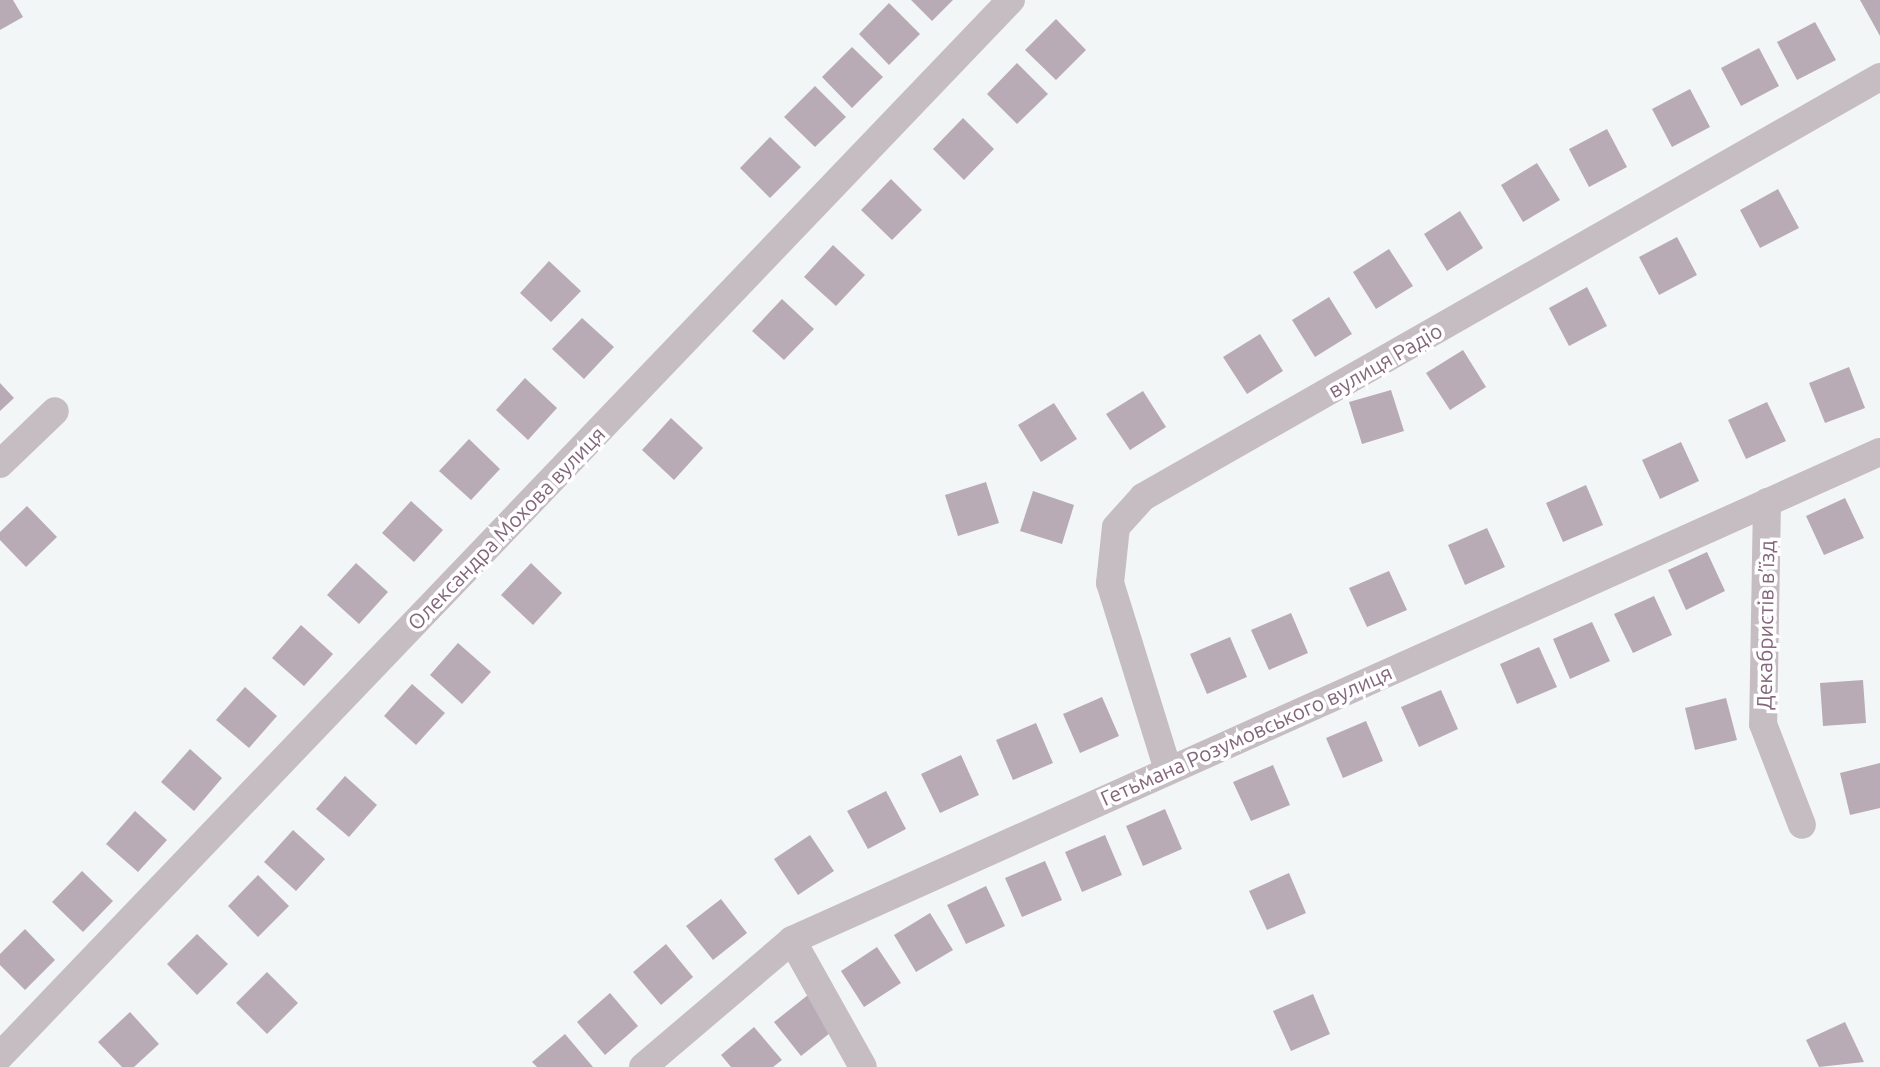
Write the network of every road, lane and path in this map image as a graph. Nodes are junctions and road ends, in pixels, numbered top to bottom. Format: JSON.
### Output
{"nodes":[{"id":1,"x":1011,"y":0,"type":"edge"},
{"id":2,"x":1880,"y":77,"type":"edge"},
{"id":3,"x":55,"y":411,"type":"dead end"},
{"id":4,"x":1880,"y":452,"type":"edge"},
{"id":5,"x":0,"y":464,"type":"edge"},
{"id":6,"x":1766,"y":502,"type":"junction"},
{"id":7,"x":1168,"y":770,"type":"junction"},
{"id":8,"x":1802,"y":825,"type":"dead end"},
{"id":9,"x":792,"y":940,"type":"junction"},
{"id":10,"x":0,"y":1056,"type":"edge"},
{"id":11,"x":643,"y":1067,"type":"edge"},
{"id":12,"x":863,"y":1067,"type":"edge"}],
"edges":[{"from":1,"to":10,"type":"street","name":"Олександра Мохова вулиця"},
{"from":2,"to":7,"type":"street","name":"вулиця Радіо"},
{"from":3,"to":5,"type":"street"},
{"from":4,"to":6,"type":"street","name":"Гетьмана Розумовського вулиця"},
{"from":6,"to":7,"type":"street","name":"Гетьмана Розумовського вулиця"},
{"from":6,"to":8,"type":"street","name":"Декабристів в’їзд"},
{"from":7,"to":9,"type":"street","name":"Гетьмана Розумовського вулиця"},
{"from":9,"to":11,"type":"street","name":"Гетьмана Розумовського вулиця"},
{"from":9,"to":12,"type":"street"}]}
